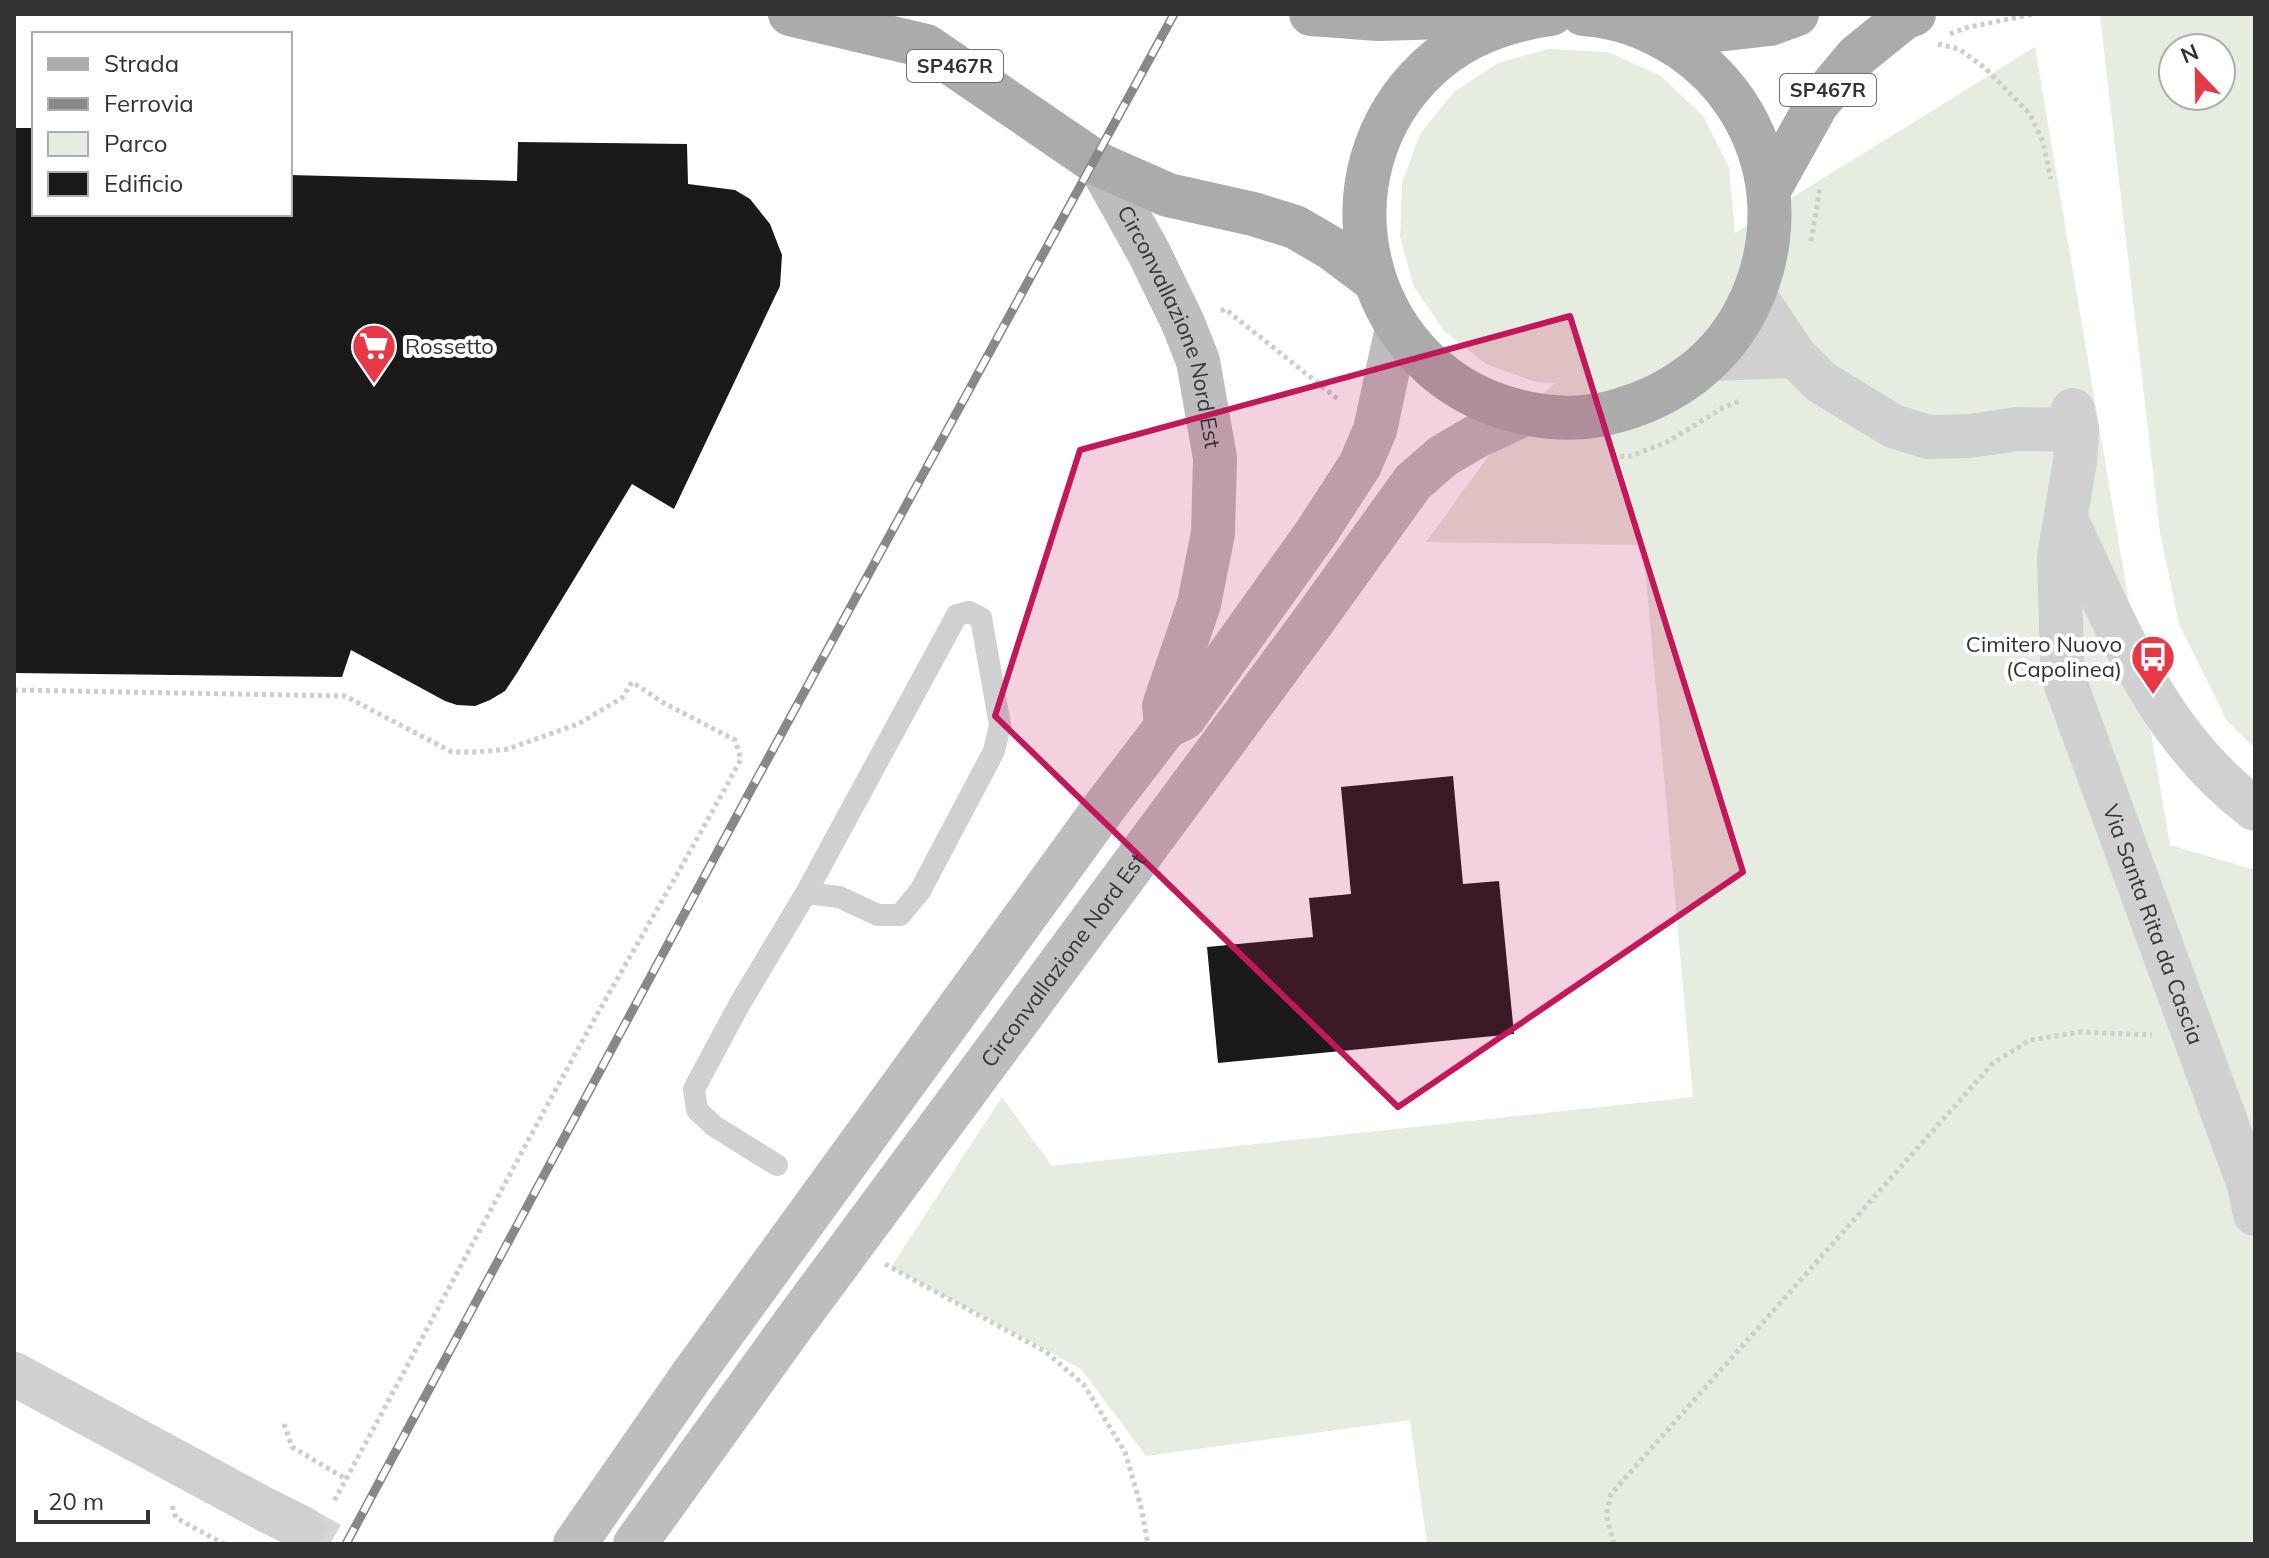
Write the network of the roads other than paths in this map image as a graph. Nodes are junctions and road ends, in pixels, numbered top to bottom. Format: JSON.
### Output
{"nodes":[{"id":1,"x":790,"y":14,"type":"edge"},
{"id":2,"x":1311,"y":14,"type":"edge"},
{"id":3,"x":1551,"y":14,"type":"edge"},
{"id":4,"x":1583,"y":14,"type":"edge"},
{"id":5,"x":1797,"y":14,"type":"edge"},
{"id":6,"x":1914,"y":14,"type":"edge"},
{"id":7,"x":1492,"y":28,"type":"junction"},
{"id":8,"x":1663,"y":36,"type":"junction"},
{"id":9,"x":1100,"y":165,"type":"junction"},
{"id":10,"x":1769,"y":190,"type":"junction"},
{"id":11,"x":1375,"y":281,"type":"junction"},
{"id":12,"x":1754,"y":295,"type":"junction"},
{"id":13,"x":1397,"y":328,"type":"junction"},
{"id":14,"x":1795,"y":356,"type":"junction"},
{"id":15,"x":1711,"y":359,"type":"junction"},
{"id":16,"x":1525,"y":414,"type":"junction"},
{"id":17,"x":2066,"y":519,"type":"junction"},
{"id":18,"x":2123,"y":641,"type":"junction"},
{"id":19,"x":2062,"y":662,"type":"junction"},
{"id":20,"x":1166,"y":727,"type":"junction"},
{"id":21,"x":2255,"y":809,"type":"edge"},
{"id":22,"x":806,"y":893,"type":"junction"},
{"id":23,"x":777,"y":1165,"type":"dead end"},
{"id":24,"x":2253,"y":1183,"type":"edge"},
{"id":25,"x":14,"y":1374,"type":"edge"},
{"id":26,"x":302,"y":1528,"type":"tunnel mouth"},
{"id":27,"x":575,"y":1544,"type":"edge"},
{"id":28,"x":635,"y":1544,"type":"edge"}],
"edges":[{"from":1,"to":9,"type":"main road","number":"SP467R"},
{"from":2,"to":7,"type":"main road"},
{"from":3,"to":7,"type":"main road"},
{"from":4,"to":8,"type":"main road"},
{"from":5,"to":8,"type":"main road"},
{"from":6,"to":10,"type":"main road","number":"SP467R"},
{"from":7,"to":11,"type":"main road"},
{"from":8,"to":10,"type":"main road"},
{"from":9,"to":11,"type":"main road","number":"SP467R"},
{"from":9,"to":20,"type":"main road","name":"Circonvallazione Nord Est"},
{"from":10,"to":12,"type":"main road"},
{"from":11,"to":13,"type":"main road"},
{"from":12,"to":14,"type":"street","name":"Via Santa Rita da Cascia"},
{"from":12,"to":15,"type":"main road"},
{"from":13,"to":16,"type":"main road"},
{"from":13,"to":20,"type":"main road"},
{"from":14,"to":15,"type":"street"},
{"from":14,"to":17,"type":"street","name":"Via Santa Rita da Cascia"},
{"from":15,"to":16,"type":"main road"},
{"from":16,"to":28,"type":"main road","name":"Circonvallazione Nord Est"},
{"from":17,"to":18,"type":"street"},
{"from":17,"to":19,"type":"street","name":"Via Santa Rita da Cascia"},
{"from":18,"to":19,"type":"street"},
{"from":18,"to":21,"type":"street"},
{"from":19,"to":24,"type":"street","name":"Via Santa Rita da Cascia"},
{"from":20,"to":27,"type":"main road"},
{"from":22,"to":22,"type":"lane"},
{"from":22,"to":23,"type":"lane"},
{"from":25,"to":26,"type":"street"}]}
